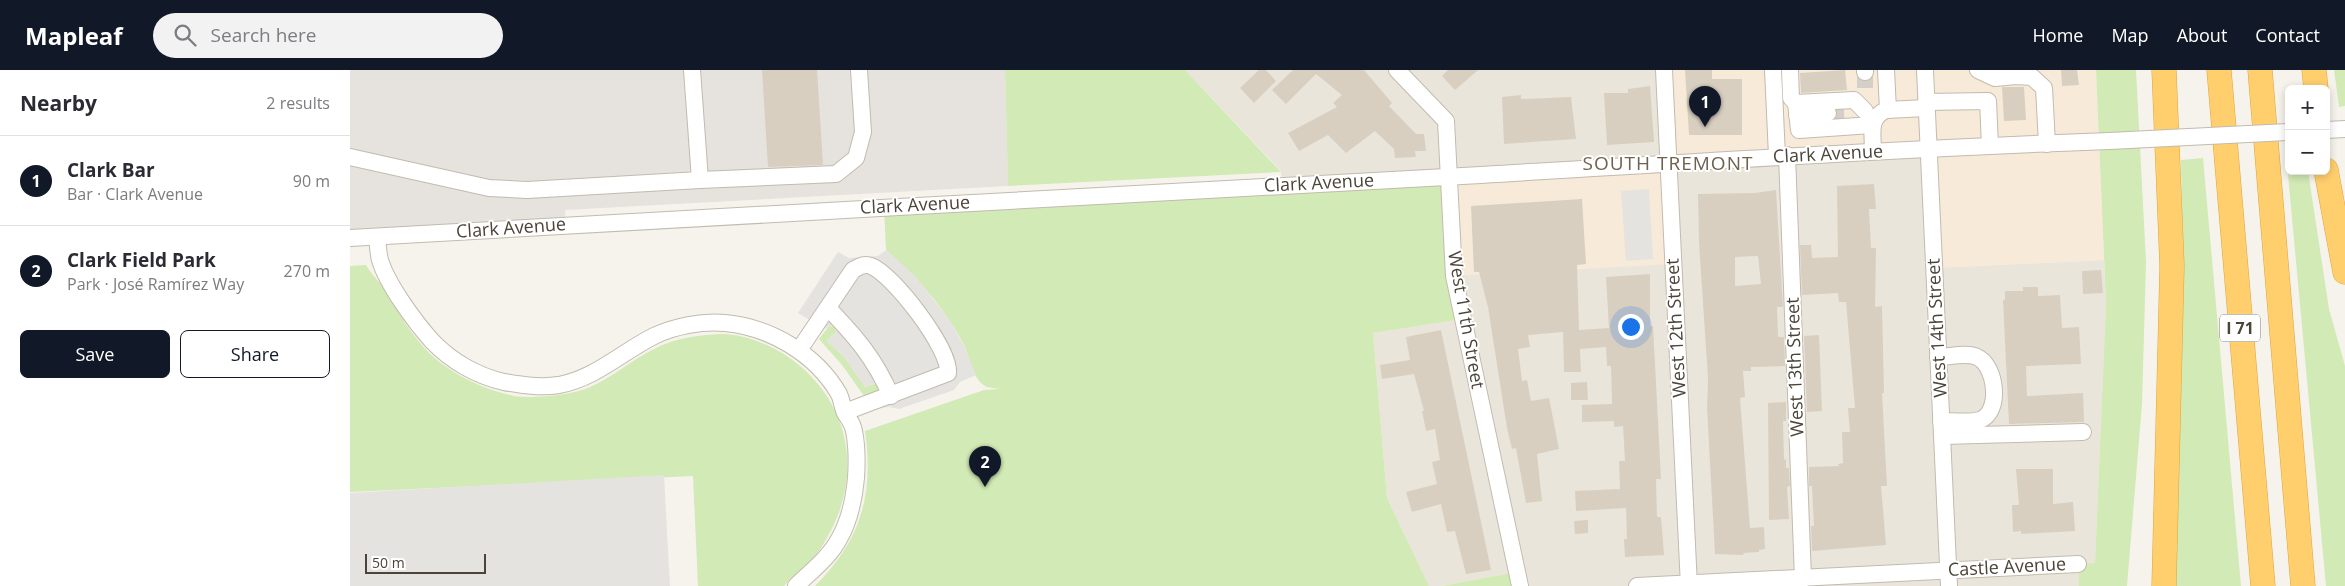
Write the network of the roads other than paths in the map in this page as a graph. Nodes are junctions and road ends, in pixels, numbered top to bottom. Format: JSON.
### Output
{"nodes":[{"id":1,"x":692,"y":70,"type":"edge"},
{"id":2,"x":859,"y":70,"type":"edge"},
{"id":3,"x":1397,"y":70,"type":"edge"},
{"id":4,"x":1664,"y":70,"type":"edge"},
{"id":5,"x":1772,"y":70,"type":"edge"},
{"id":6,"x":1790,"y":70,"type":"edge"},
{"id":7,"x":1886,"y":70,"type":"edge"},
{"id":8,"x":1925,"y":70,"type":"edge"},
{"id":9,"x":1973,"y":70,"type":"edge"},
{"id":10,"x":1978,"y":70,"type":"edge"},
{"id":11,"x":2164,"y":70,"type":"edge"},
{"id":12,"x":2218,"y":70,"type":"edge"},
{"id":13,"x":2260,"y":70,"type":"edge"},
{"id":14,"x":2314,"y":70,"type":"edge"},
{"id":15,"x":2316,"y":85,"type":"edge"},
{"id":16,"x":1865,"y":93,"type":"tunnel mouth"},
{"id":17,"x":1988,"y":101,"type":"junction"},
{"id":18,"x":1926,"y":105,"type":"junction"},
{"id":19,"x":1888,"y":110,"type":"junction"},
{"id":20,"x":1849,"y":112,"type":"tunnel mouth"},
{"id":21,"x":1828,"y":113,"type":"tunnel mouth"},
{"id":22,"x":1797,"y":116,"type":"junction"},
{"id":23,"x":1868,"y":120,"type":"junction"},
{"id":24,"x":2345,"y":129,"type":"edge"},
{"id":25,"x":2330,"y":130,"type":"edge"},
{"id":26,"x":2285,"y":132,"type":"edge"},
{"id":27,"x":2047,"y":144,"type":"junction"},
{"id":28,"x":1990,"y":146,"type":"junction"},
{"id":29,"x":1928,"y":148,"type":"junction"},
{"id":30,"x":1873,"y":151,"type":"junction"},
{"id":31,"x":1788,"y":156,"type":"junction"},
{"id":32,"x":350,"y":157,"type":"edge"},
{"id":33,"x":1668,"y":163,"type":"junction"},
{"id":34,"x":2327,"y":175,"type":"edge"},
{"id":35,"x":1448,"y":177,"type":"junction"},
{"id":36,"x":700,"y":180,"type":"junction"},
{"id":37,"x":377,"y":237,"type":"junction"},
{"id":38,"x":350,"y":238,"type":"edge"},
{"id":39,"x":2345,"y":272,"type":"edge"},
{"id":40,"x":828,"y":308,"type":"junction"},
{"id":41,"x":798,"y":350,"type":"junction"},
{"id":42,"x":1938,"y":357,"type":"junction"},
{"id":43,"x":891,"y":396,"type":"junction"},
{"id":44,"x":845,"y":412,"type":"junction"},
{"id":45,"x":1942,"y":429,"type":"junction"},
{"id":46,"x":2083,"y":432,"type":"dead end"},
{"id":47,"x":2168,"y":443,"type":"junction"},
{"id":48,"x":2078,"y":564,"type":"dead end"},
{"id":49,"x":1949,"y":578,"type":"edge"},
{"id":50,"x":1798,"y":581,"type":"edge"},
{"id":51,"x":1689,"y":585,"type":"edge"},
{"id":52,"x":796,"y":586,"type":"edge"},
{"id":53,"x":1520,"y":586,"type":"edge"},
{"id":54,"x":1637,"y":586,"type":"edge"},
{"id":55,"x":2152,"y":586,"type":"edge"},
{"id":56,"x":2164,"y":586,"type":"edge"},
{"id":57,"x":2263,"y":586,"type":"edge"},
{"id":58,"x":2303,"y":586,"type":"edge"}],
"edges":[{"from":1,"to":36,"type":"street"},
{"from":2,"to":36,"type":"street"},
{"from":3,"to":35,"type":"street","name":"West 11th Street"},
{"from":4,"to":33,"type":"street","name":"West 12th Street"},
{"from":5,"to":31,"type":"street","name":"West 13th Street"},
{"from":6,"to":22,"type":"street"},
{"from":7,"to":19,"type":"street"},
{"from":8,"to":18,"type":"street","name":"West 14th Street"},
{"from":9,"to":17,"type":"street"},
{"from":10,"to":27,"type":"street"},
{"from":11,"to":47,"type":"highway"},
{"from":12,"to":57,"type":"highway","number":"I 71"},
{"from":13,"to":58,"type":"highway","number":"I 71"},
{"from":14,"to":15,"type":"highway"},
{"from":16,"to":23,"type":"street"},
{"from":17,"to":18,"type":"street"},
{"from":17,"to":28,"type":"street"},
{"from":18,"to":19,"type":"street"},
{"from":18,"to":29,"type":"street","name":"West 14th Street"},
{"from":19,"to":23,"type":"street"},
{"from":20,"to":23,"type":"street"},
{"from":21,"to":22,"type":"street"},
{"from":22,"to":23,"type":"street"},
{"from":22,"to":23,"type":"street"},
{"from":22,"to":31,"type":"street"},
{"from":23,"to":30,"type":"street"},
{"from":24,"to":25,"type":"street"},
{"from":26,"to":27,"type":"street","name":"Clark Avenue","bridge":true},
{"from":27,"to":28,"type":"street","name":"Clark Avenue"},
{"from":28,"to":29,"type":"street","name":"Clark Avenue"},
{"from":29,"to":30,"type":"street","name":"Clark Avenue"},
{"from":29,"to":42,"type":"street","name":"West 14th Street"},
{"from":30,"to":31,"type":"street","name":"Clark Avenue"},
{"from":31,"to":33,"type":"street","name":"Clark Avenue"},
{"from":31,"to":50,"type":"street","name":"West 13th Street"},
{"from":32,"to":36,"type":"street"},
{"from":33,"to":35,"type":"street","name":"Clark Avenue"},
{"from":33,"to":51,"type":"street","name":"West 12th Street"},
{"from":34,"to":39,"type":"highway"},
{"from":35,"to":37,"type":"street","name":"Clark Avenue"},
{"from":35,"to":53,"type":"street","name":"West 11th Street"},
{"from":37,"to":38,"type":"street","name":"Clark Avenue"},
{"from":37,"to":41,"type":"street"},
{"from":40,"to":41,"type":"street"},
{"from":40,"to":43,"type":"street"},
{"from":40,"to":43,"type":"street"},
{"from":41,"to":44,"type":"street"},
{"from":42,"to":45,"type":"street","name":"West 14th Street"},
{"from":42,"to":45,"type":"street"},
{"from":43,"to":44,"type":"street"},
{"from":44,"to":52,"type":"street"},
{"from":45,"to":46,"type":"street"},
{"from":45,"to":49,"type":"street","name":"West 14th Street"},
{"from":47,"to":55,"type":"highway"},
{"from":47,"to":56,"type":"highway"},
{"from":48,"to":49,"type":"street","name":"Castle Avenue"},
{"from":49,"to":50,"type":"street","name":"Castle Avenue"},
{"from":50,"to":51,"type":"street","name":"Castle Avenue"},
{"from":51,"to":54,"type":"street","name":"Castle Avenue"}]}
